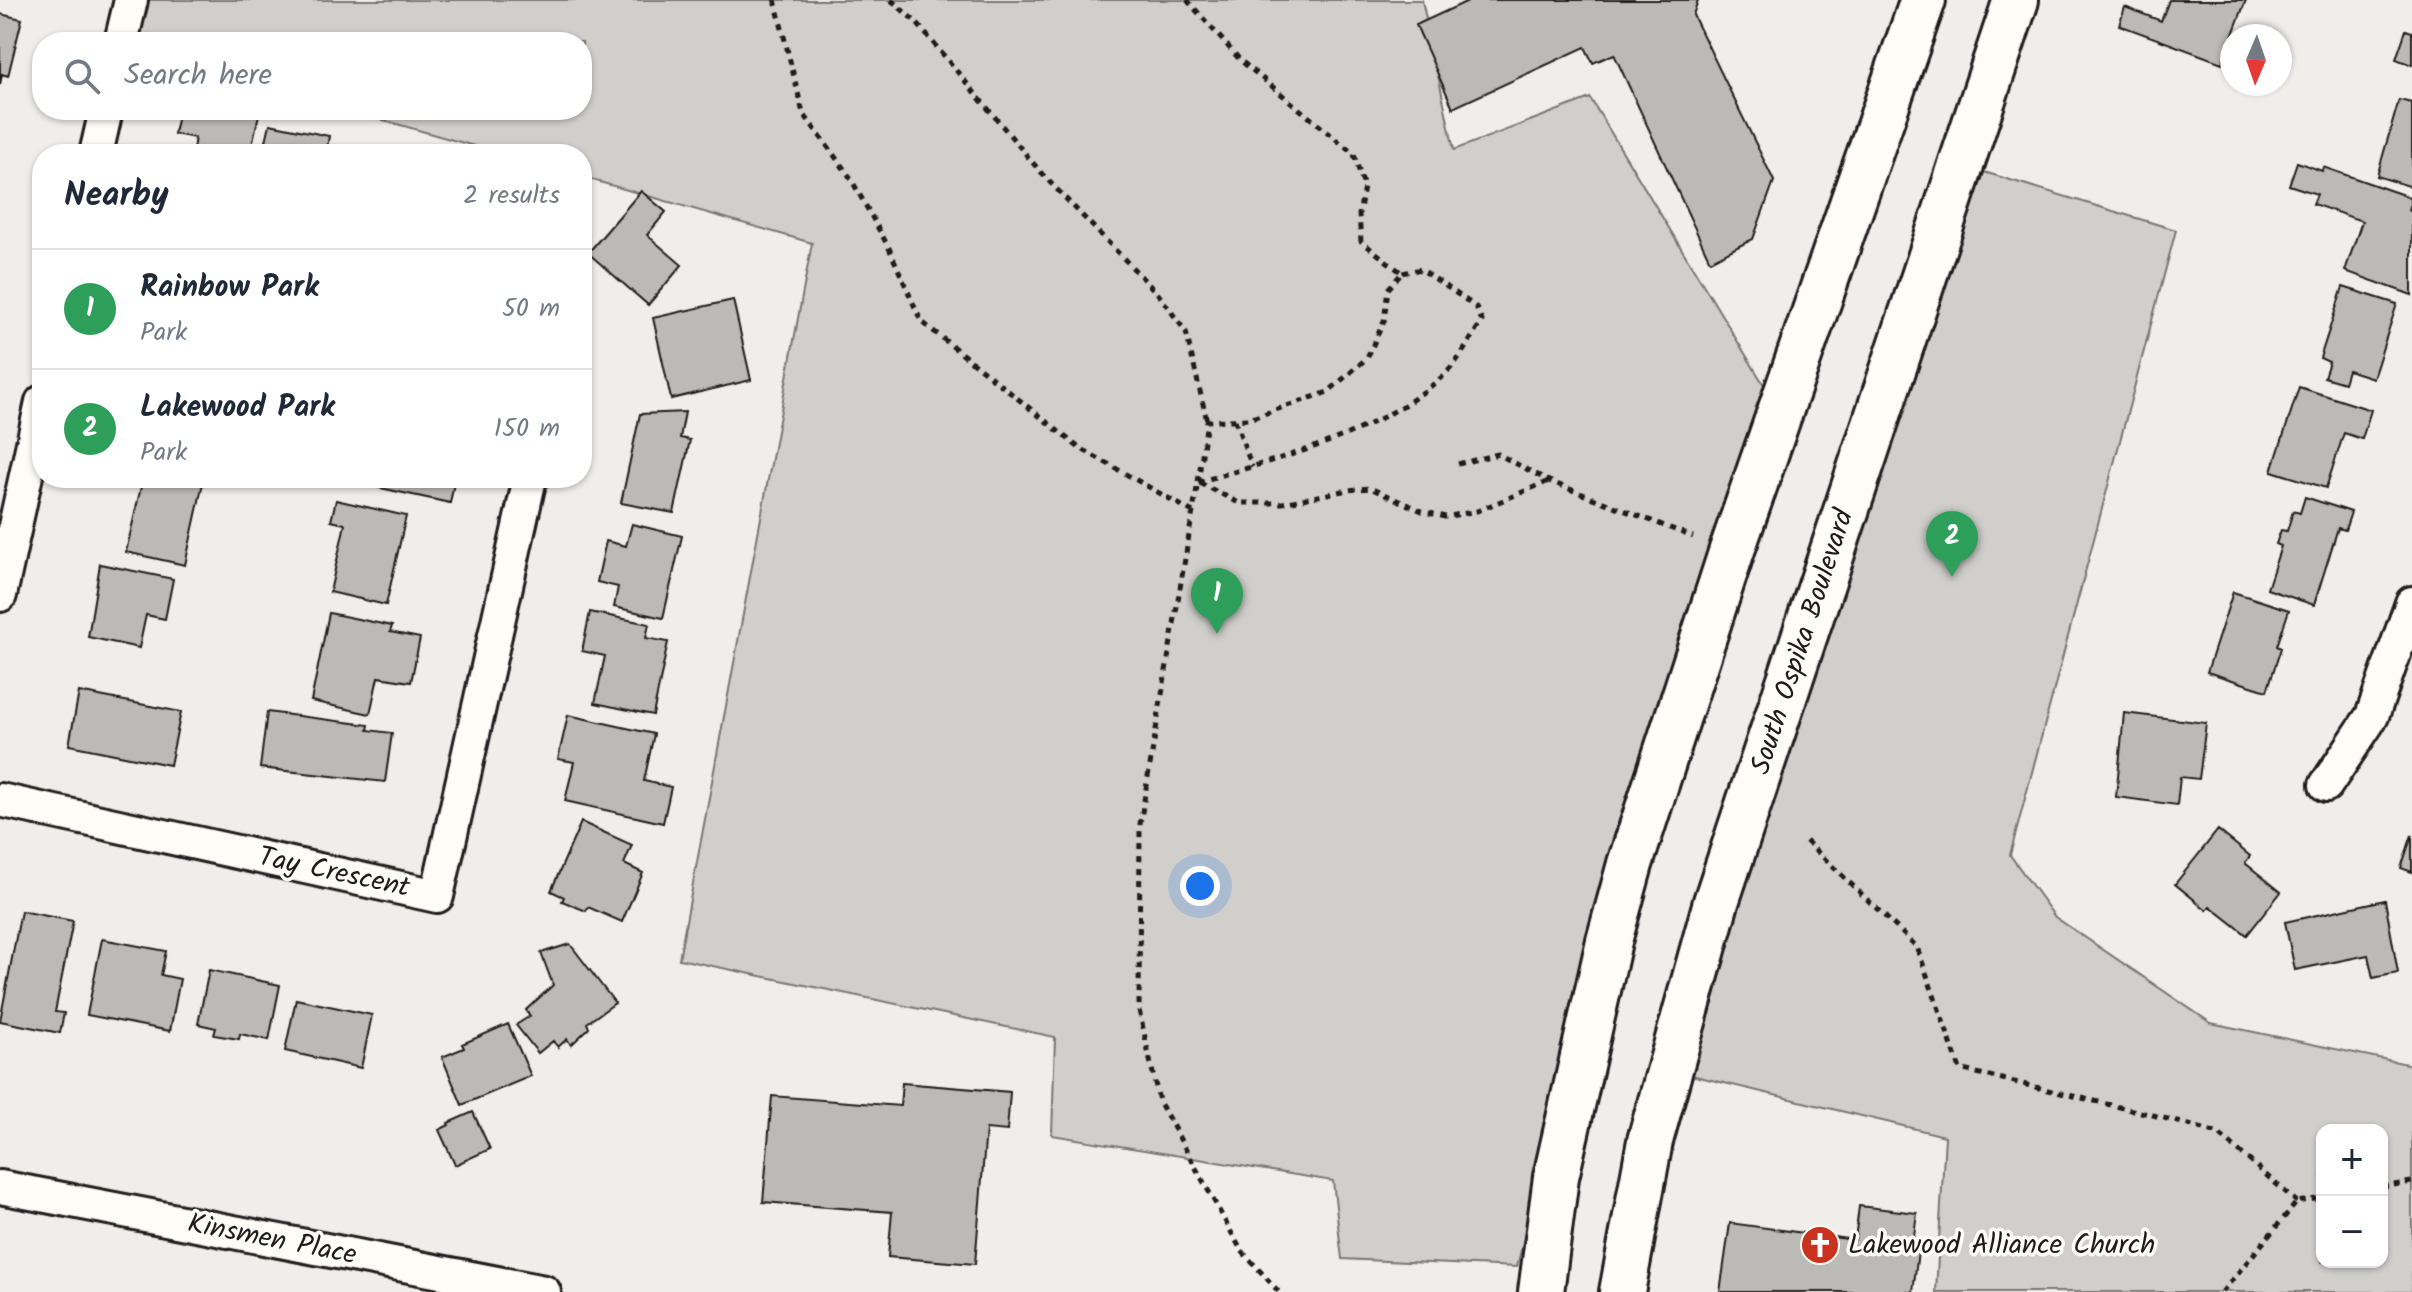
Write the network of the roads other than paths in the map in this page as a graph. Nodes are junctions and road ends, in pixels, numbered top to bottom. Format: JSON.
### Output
{"nodes":[{"id":1,"x":131,"y":0,"type":"edge"},
{"id":2,"x":1923,"y":0,"type":"edge"},
{"id":3,"x":2016,"y":0,"type":"edge"},
{"id":4,"x":123,"y":32,"type":"edge"},
{"id":5,"x":104,"y":120,"type":"edge"},
{"id":6,"x":98,"y":144,"type":"edge"},
{"id":7,"x":32,"y":448,"type":"edge"},
{"id":8,"x":528,"y":488,"type":"edge"},
{"id":9,"x":0,"y":595,"type":"edge"},
{"id":10,"x":2412,"y":603,"type":"edge"},
{"id":11,"x":2326,"y":785,"type":"dead end"},
{"id":12,"x":0,"y":800,"type":"edge"},
{"id":13,"x":0,"y":1187,"type":"edge"},
{"id":14,"x":544,"y":1292,"type":"edge"},
{"id":15,"x":1541,"y":1292,"type":"edge"},
{"id":16,"x":1622,"y":1292,"type":"edge"}],
"edges":[{"from":1,"to":4,"type":"street"},
{"from":2,"to":15,"type":"main road"},
{"from":3,"to":16,"type":"main road","name":"South Ospika Boulevard"},
{"from":5,"to":6,"type":"street"},
{"from":7,"to":9,"type":"street"},
{"from":8,"to":12,"type":"street","name":"Tay Crescent"},
{"from":10,"to":11,"type":"street"},
{"from":13,"to":14,"type":"street","name":"Kinsmen Place"}]}
